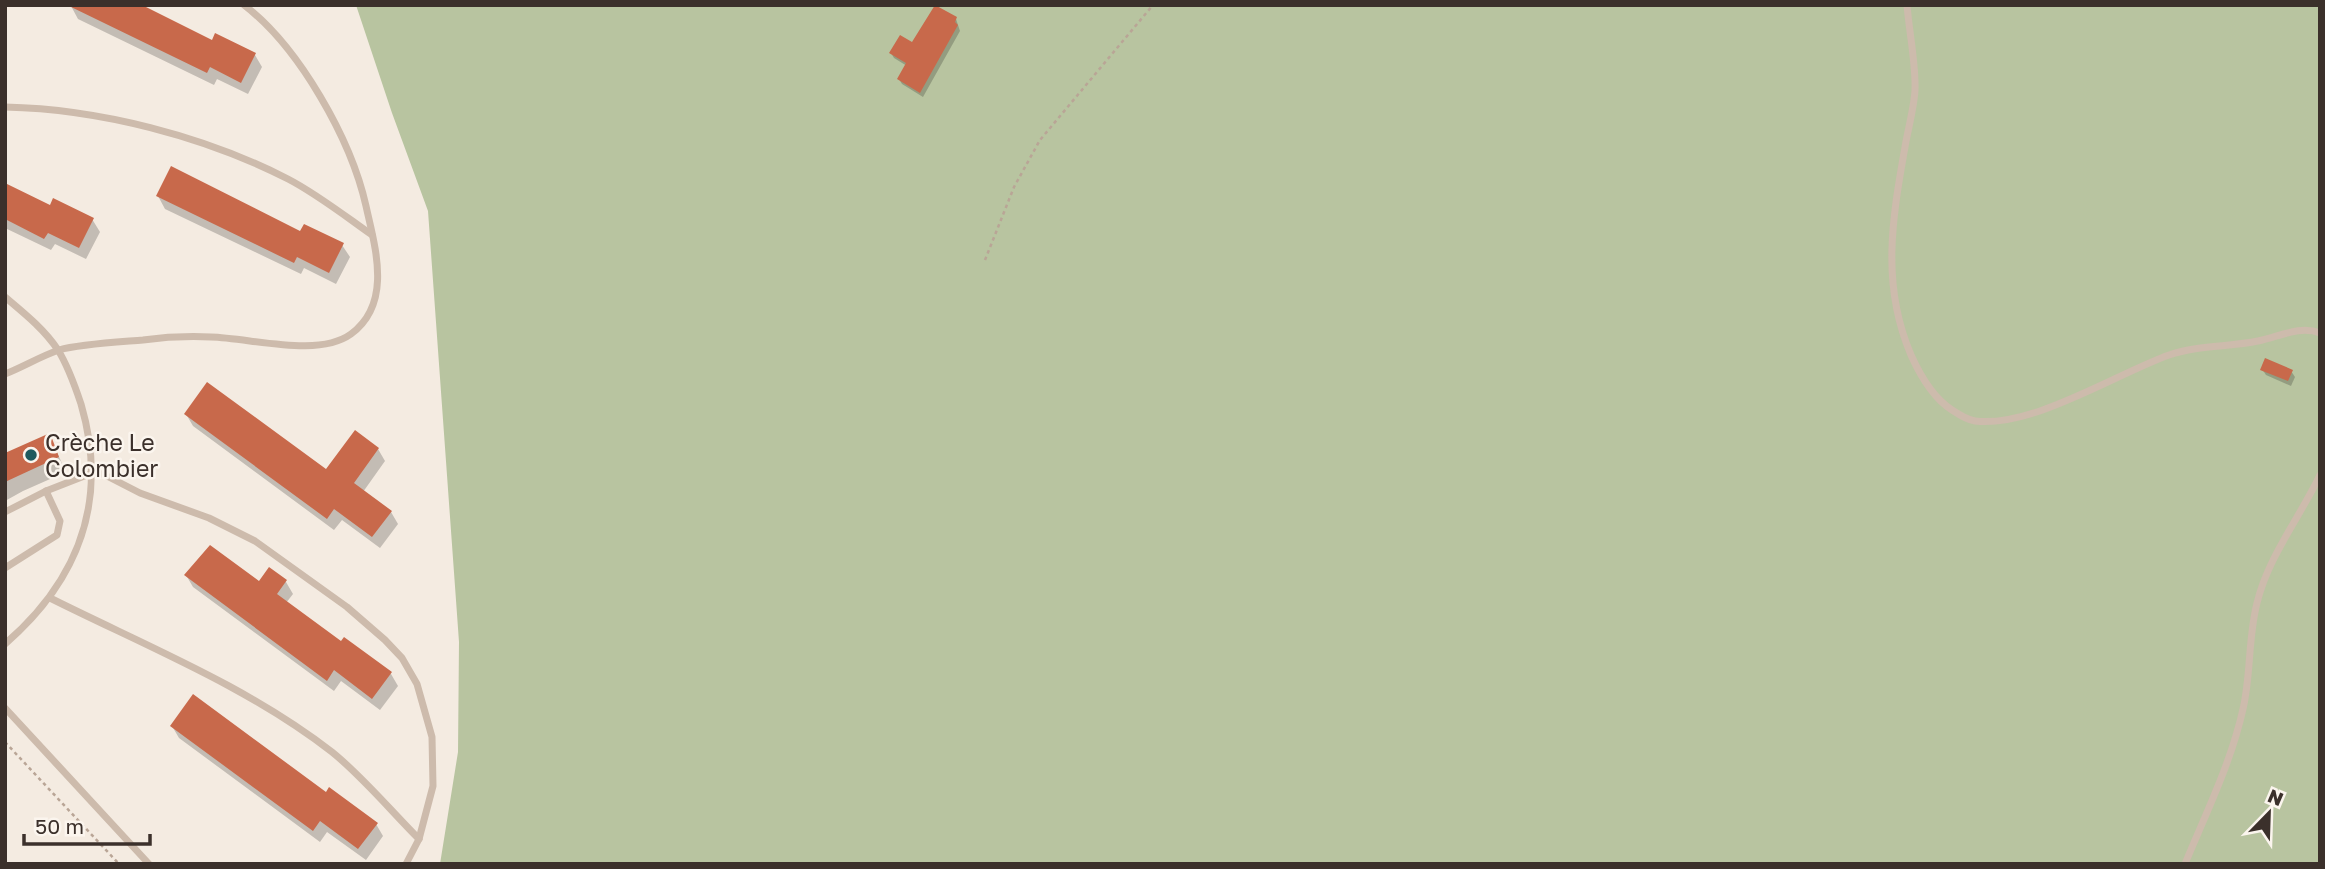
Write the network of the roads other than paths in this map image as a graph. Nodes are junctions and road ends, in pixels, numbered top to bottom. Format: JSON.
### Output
{"nodes":[{"id":1,"x":244,"y":5,"type":"edge"},
{"id":2,"x":1907,"y":5,"type":"edge"},
{"id":3,"x":5,"y":107,"type":"edge"},
{"id":4,"x":372,"y":234,"type":"junction"},
{"id":5,"x":5,"y":297,"type":"edge"},
{"id":6,"x":2320,"y":333,"type":"edge"},
{"id":7,"x":58,"y":351,"type":"junction"},
{"id":8,"x":5,"y":373,"type":"edge"},
{"id":9,"x":92,"y":473,"type":"junction"},
{"id":10,"x":2320,"y":474,"type":"edge"},
{"id":11,"x":46,"y":492,"type":"junction"},
{"id":12,"x":5,"y":512,"type":"edge"},
{"id":13,"x":5,"y":568,"type":"edge"},
{"id":14,"x":50,"y":598,"type":"junction"},
{"id":15,"x":5,"y":644,"type":"edge"},
{"id":16,"x":5,"y":708,"type":"edge"},
{"id":17,"x":419,"y":839,"type":"junction"},
{"id":18,"x":149,"y":864,"type":"edge"},
{"id":19,"x":406,"y":864,"type":"edge"},
{"id":20,"x":2185,"y":864,"type":"edge"}],
"edges":[{"from":1,"to":4,"type":"lane"},
{"from":2,"to":6,"type":"lane"},
{"from":3,"to":4,"type":"lane"},
{"from":4,"to":7,"type":"lane"},
{"from":5,"to":7,"type":"lane"},
{"from":7,"to":8,"type":"lane"},
{"from":7,"to":9,"type":"lane"},
{"from":9,"to":11,"type":"lane"},
{"from":9,"to":14,"type":"lane"},
{"from":9,"to":17,"type":"lane"},
{"from":10,"to":20,"type":"lane"},
{"from":11,"to":12,"type":"lane"},
{"from":11,"to":13,"type":"lane"},
{"from":14,"to":15,"type":"lane"},
{"from":14,"to":17,"type":"lane"},
{"from":16,"to":18,"type":"lane"},
{"from":17,"to":19,"type":"lane"}]}
